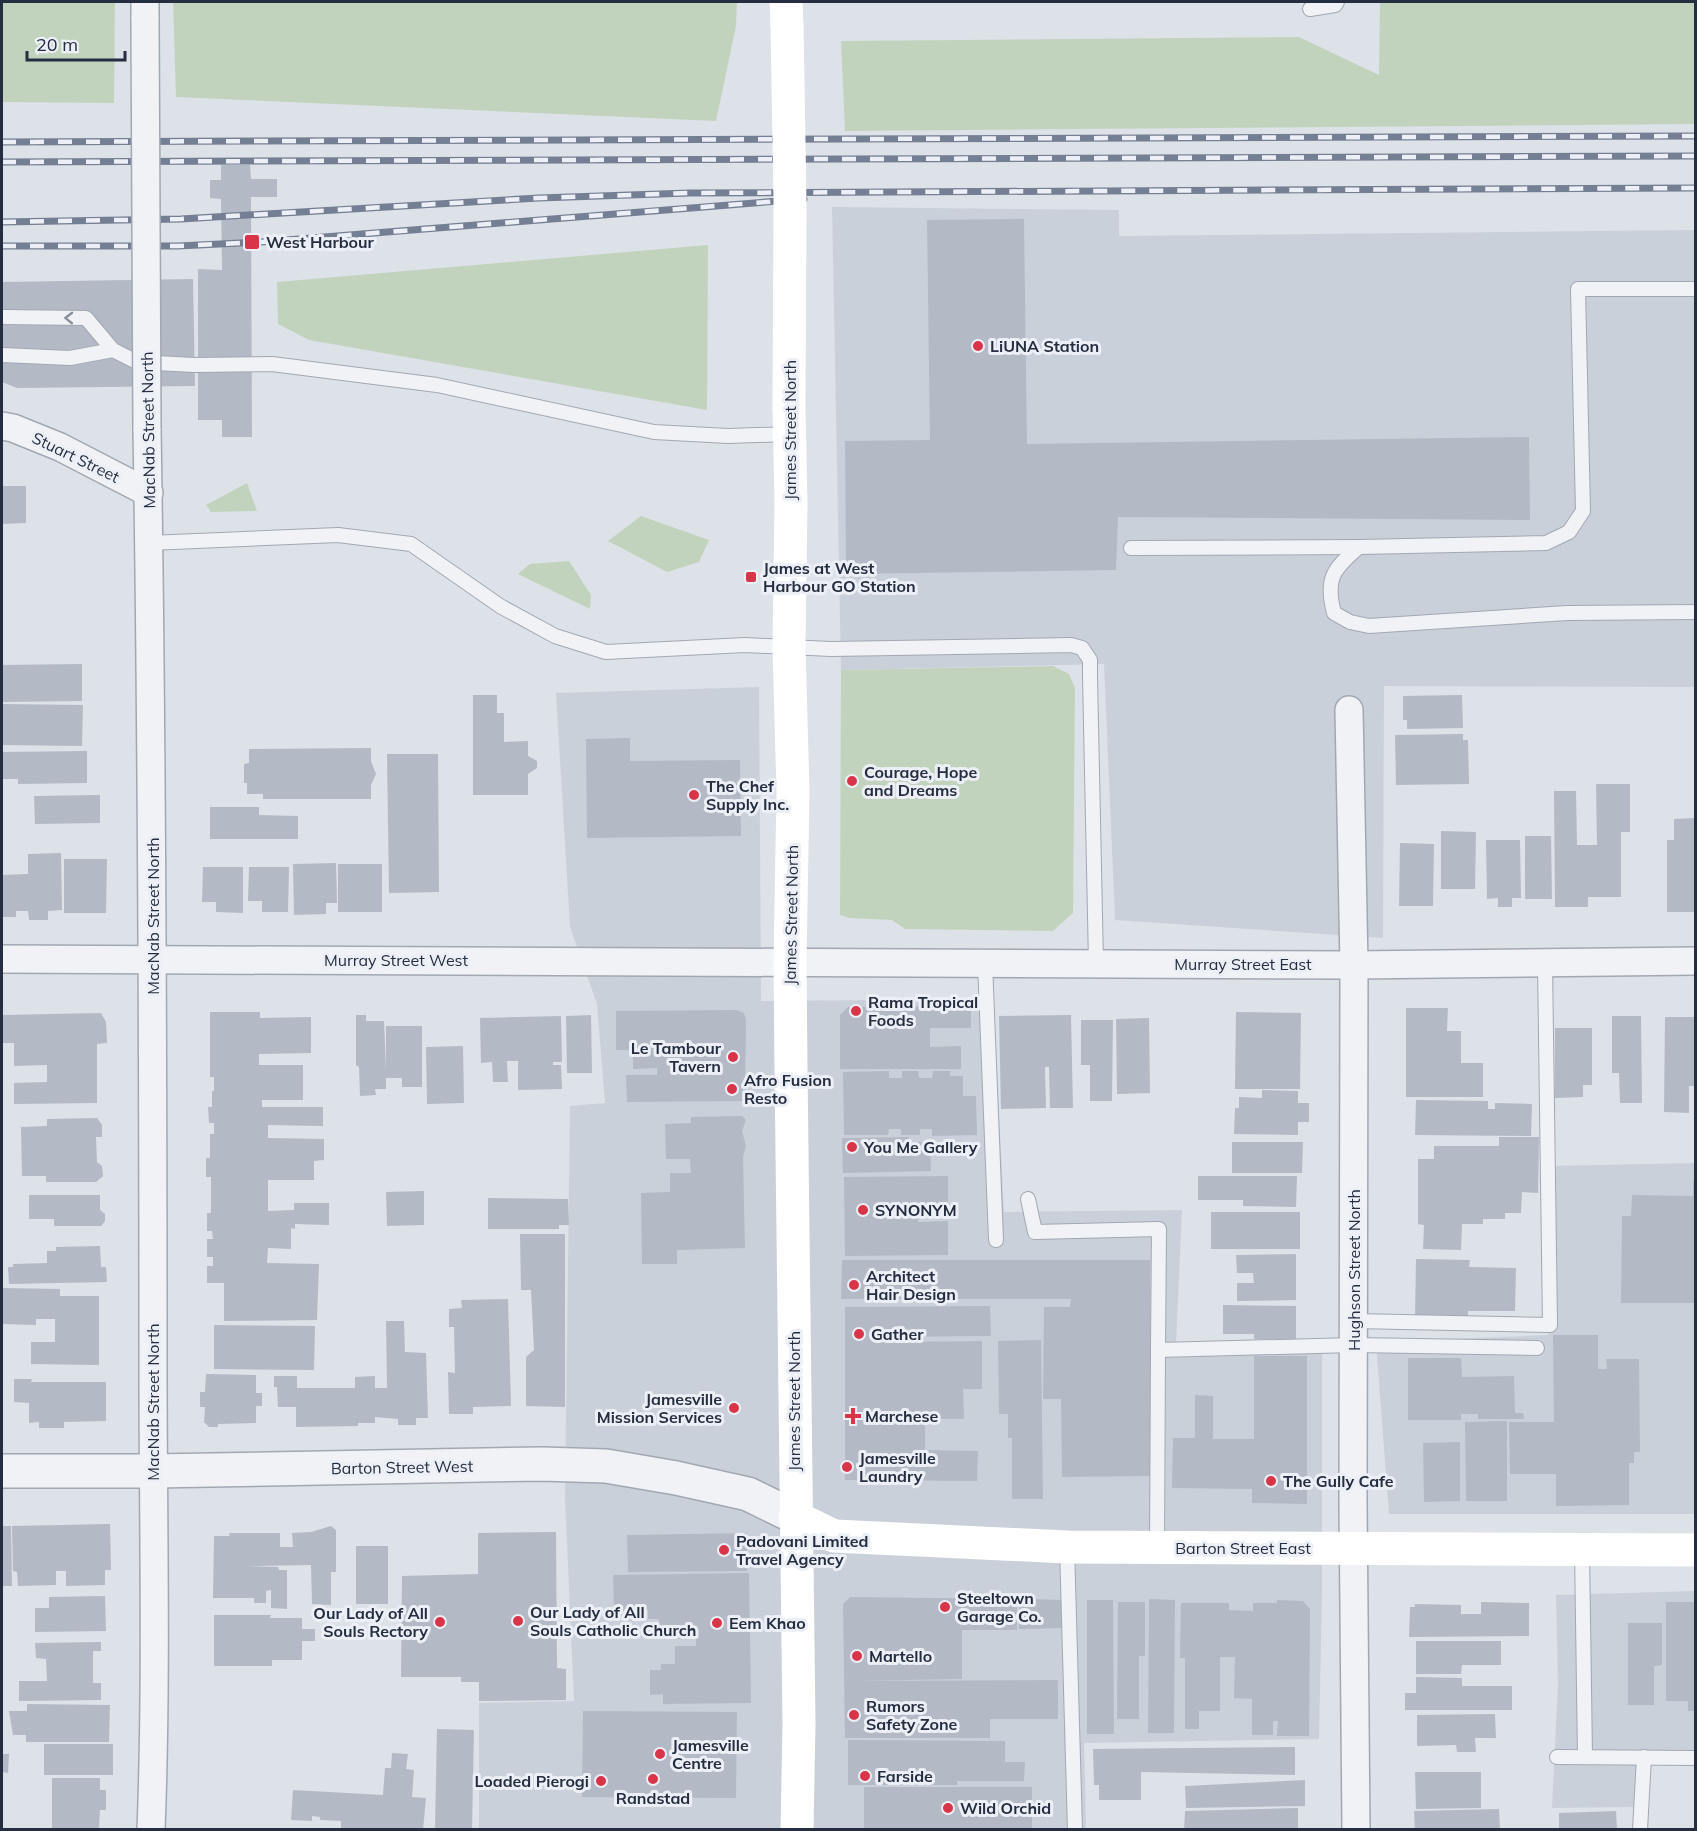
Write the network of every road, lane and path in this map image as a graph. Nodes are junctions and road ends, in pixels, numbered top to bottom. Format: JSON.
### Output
{"nodes":[{"id":1,"x":1337,"y":2,"type":"edge"},
{"id":2,"x":1310,"y":9,"type":"dead end"},
{"id":3,"x":145,"y":11,"type":"edge"},
{"id":4,"x":787,"y":14,"type":"edge"},
{"id":5,"x":1695,"y":289,"type":"edge"},
{"id":6,"x":2,"y":317,"type":"edge"},
{"id":7,"x":113,"y":350,"type":"junction"},
{"id":8,"x":2,"y":355,"type":"edge"},
{"id":9,"x":790,"y":421,"type":"junction"},
{"id":10,"x":2,"y":426,"type":"edge"},
{"id":11,"x":149,"y":493,"type":"junction"},
{"id":12,"x":149,"y":543,"type":"junction"},
{"id":13,"x":1359,"y":547,"type":"junction"},
{"id":14,"x":1131,"y":548,"type":"dead end"},
{"id":15,"x":1695,"y":612,"type":"edge"},
{"id":16,"x":789,"y":647,"type":"junction"},
{"id":17,"x":1349,"y":710,"type":"dead end"},
{"id":18,"x":2,"y":959,"type":"edge"},
{"id":19,"x":154,"y":959,"type":"junction"},
{"id":20,"x":1695,"y":961,"type":"edge"},
{"id":21,"x":790,"y":962,"type":"junction"},
{"id":22,"x":985,"y":963,"type":"junction"},
{"id":23,"x":1096,"y":963,"type":"junction"},
{"id":24,"x":1545,"y":963,"type":"junction"},
{"id":25,"x":1354,"y":965,"type":"junction"},
{"id":26,"x":1028,"y":1199,"type":"dead end"},
{"id":27,"x":996,"y":1240,"type":"dead end"},
{"id":28,"x":1354,"y":1333,"type":"junction"},
{"id":29,"x":1537,"y":1348,"type":"dead end"},
{"id":30,"x":1158,"y":1350,"type":"junction"},
{"id":31,"x":2,"y":1471,"type":"edge"},
{"id":32,"x":153,"y":1471,"type":"junction"},
{"id":33,"x":795,"y":1517,"type":"junction"},
{"id":34,"x":1067,"y":1547,"type":"junction"},
{"id":35,"x":1157,"y":1548,"type":"junction"},
{"id":36,"x":1354,"y":1548,"type":"junction"},
{"id":37,"x":1582,"y":1550,"type":"junction"},
{"id":38,"x":1695,"y":1550,"type":"edge"},
{"id":39,"x":1557,"y":1757,"type":"dead end"},
{"id":40,"x":1585,"y":1757,"type":"junction"},
{"id":41,"x":1644,"y":1757,"type":"junction"},
{"id":42,"x":1695,"y":1758,"type":"edge"},
{"id":43,"x":152,"y":1830,"type":"edge"},
{"id":44,"x":797,"y":1830,"type":"edge"},
{"id":45,"x":1075,"y":1830,"type":"edge"},
{"id":46,"x":1356,"y":1830,"type":"edge"},
{"id":47,"x":1640,"y":1830,"type":"edge"}],
"edges":[{"from":1,"to":2,"type":"lane"},
{"from":3,"to":11,"type":"street","name":"MacNab Street North","bridge":true},
{"from":4,"to":9,"type":"main road","name":"James Street North","bridge":true},
{"from":5,"to":13,"type":"lane"},
{"from":7,"to":6,"type":"lane","one_way":true},
{"from":7,"to":8,"type":"lane"},
{"from":7,"to":9,"type":"lane"},
{"from":9,"to":16,"type":"main road","name":"James Street North"},
{"from":10,"to":11,"type":"street","name":"Stuart Street"},
{"from":11,"to":12,"type":"street","name":"MacNab Street North"},
{"from":12,"to":16,"type":"lane"},
{"from":12,"to":19,"type":"street","name":"MacNab Street North"},
{"from":13,"to":14,"type":"lane"},
{"from":13,"to":15,"type":"lane"},
{"from":16,"to":21,"type":"main road","name":"James Street North"},
{"from":16,"to":23,"type":"lane"},
{"from":17,"to":25,"type":"street","name":"Hughson Street North"},
{"from":18,"to":19,"type":"street","name":"Murray Street West"},
{"from":19,"to":21,"type":"street","name":"Murray Street West"},
{"from":19,"to":32,"type":"street","name":"MacNab Street North"},
{"from":20,"to":24,"type":"street","name":"Murray Street East"},
{"from":21,"to":22,"type":"street","name":"Murray Street East"},
{"from":21,"to":33,"type":"main road","name":"James Street North"},
{"from":22,"to":23,"type":"street","name":"Murray Street East"},
{"from":22,"to":27,"type":"lane"},
{"from":23,"to":25,"type":"street","name":"Murray Street East"},
{"from":24,"to":25,"type":"street","name":"Murray Street East"},
{"from":24,"to":28,"type":"lane"},
{"from":25,"to":28,"type":"street","name":"Hughson Street North"},
{"from":26,"to":30,"type":"lane"},
{"from":28,"to":29,"type":"lane"},
{"from":28,"to":30,"type":"lane"},
{"from":28,"to":36,"type":"street","name":"Hughson Street North"},
{"from":30,"to":35,"type":"lane"},
{"from":31,"to":32,"type":"street","name":"Barton Street West"},
{"from":32,"to":33,"type":"street","name":"Barton Street West"},
{"from":32,"to":43,"type":"street","name":"MacNab Street North"},
{"from":33,"to":34,"type":"main road","name":"Barton Street East"},
{"from":33,"to":44,"type":"main road","name":"James Street North"},
{"from":34,"to":35,"type":"main road","name":"Barton Street East"},
{"from":34,"to":45,"type":"lane"},
{"from":35,"to":36,"type":"main road","name":"Barton Street East"},
{"from":36,"to":37,"type":"main road","name":"Barton Street East"},
{"from":36,"to":46,"type":"street","name":"Hughson Street North"},
{"from":37,"to":38,"type":"main road","name":"Barton Street East"},
{"from":37,"to":40,"type":"lane"},
{"from":39,"to":40,"type":"lane"},
{"from":40,"to":41,"type":"lane"},
{"from":41,"to":42,"type":"lane"},
{"from":41,"to":47,"type":"lane"}]}
